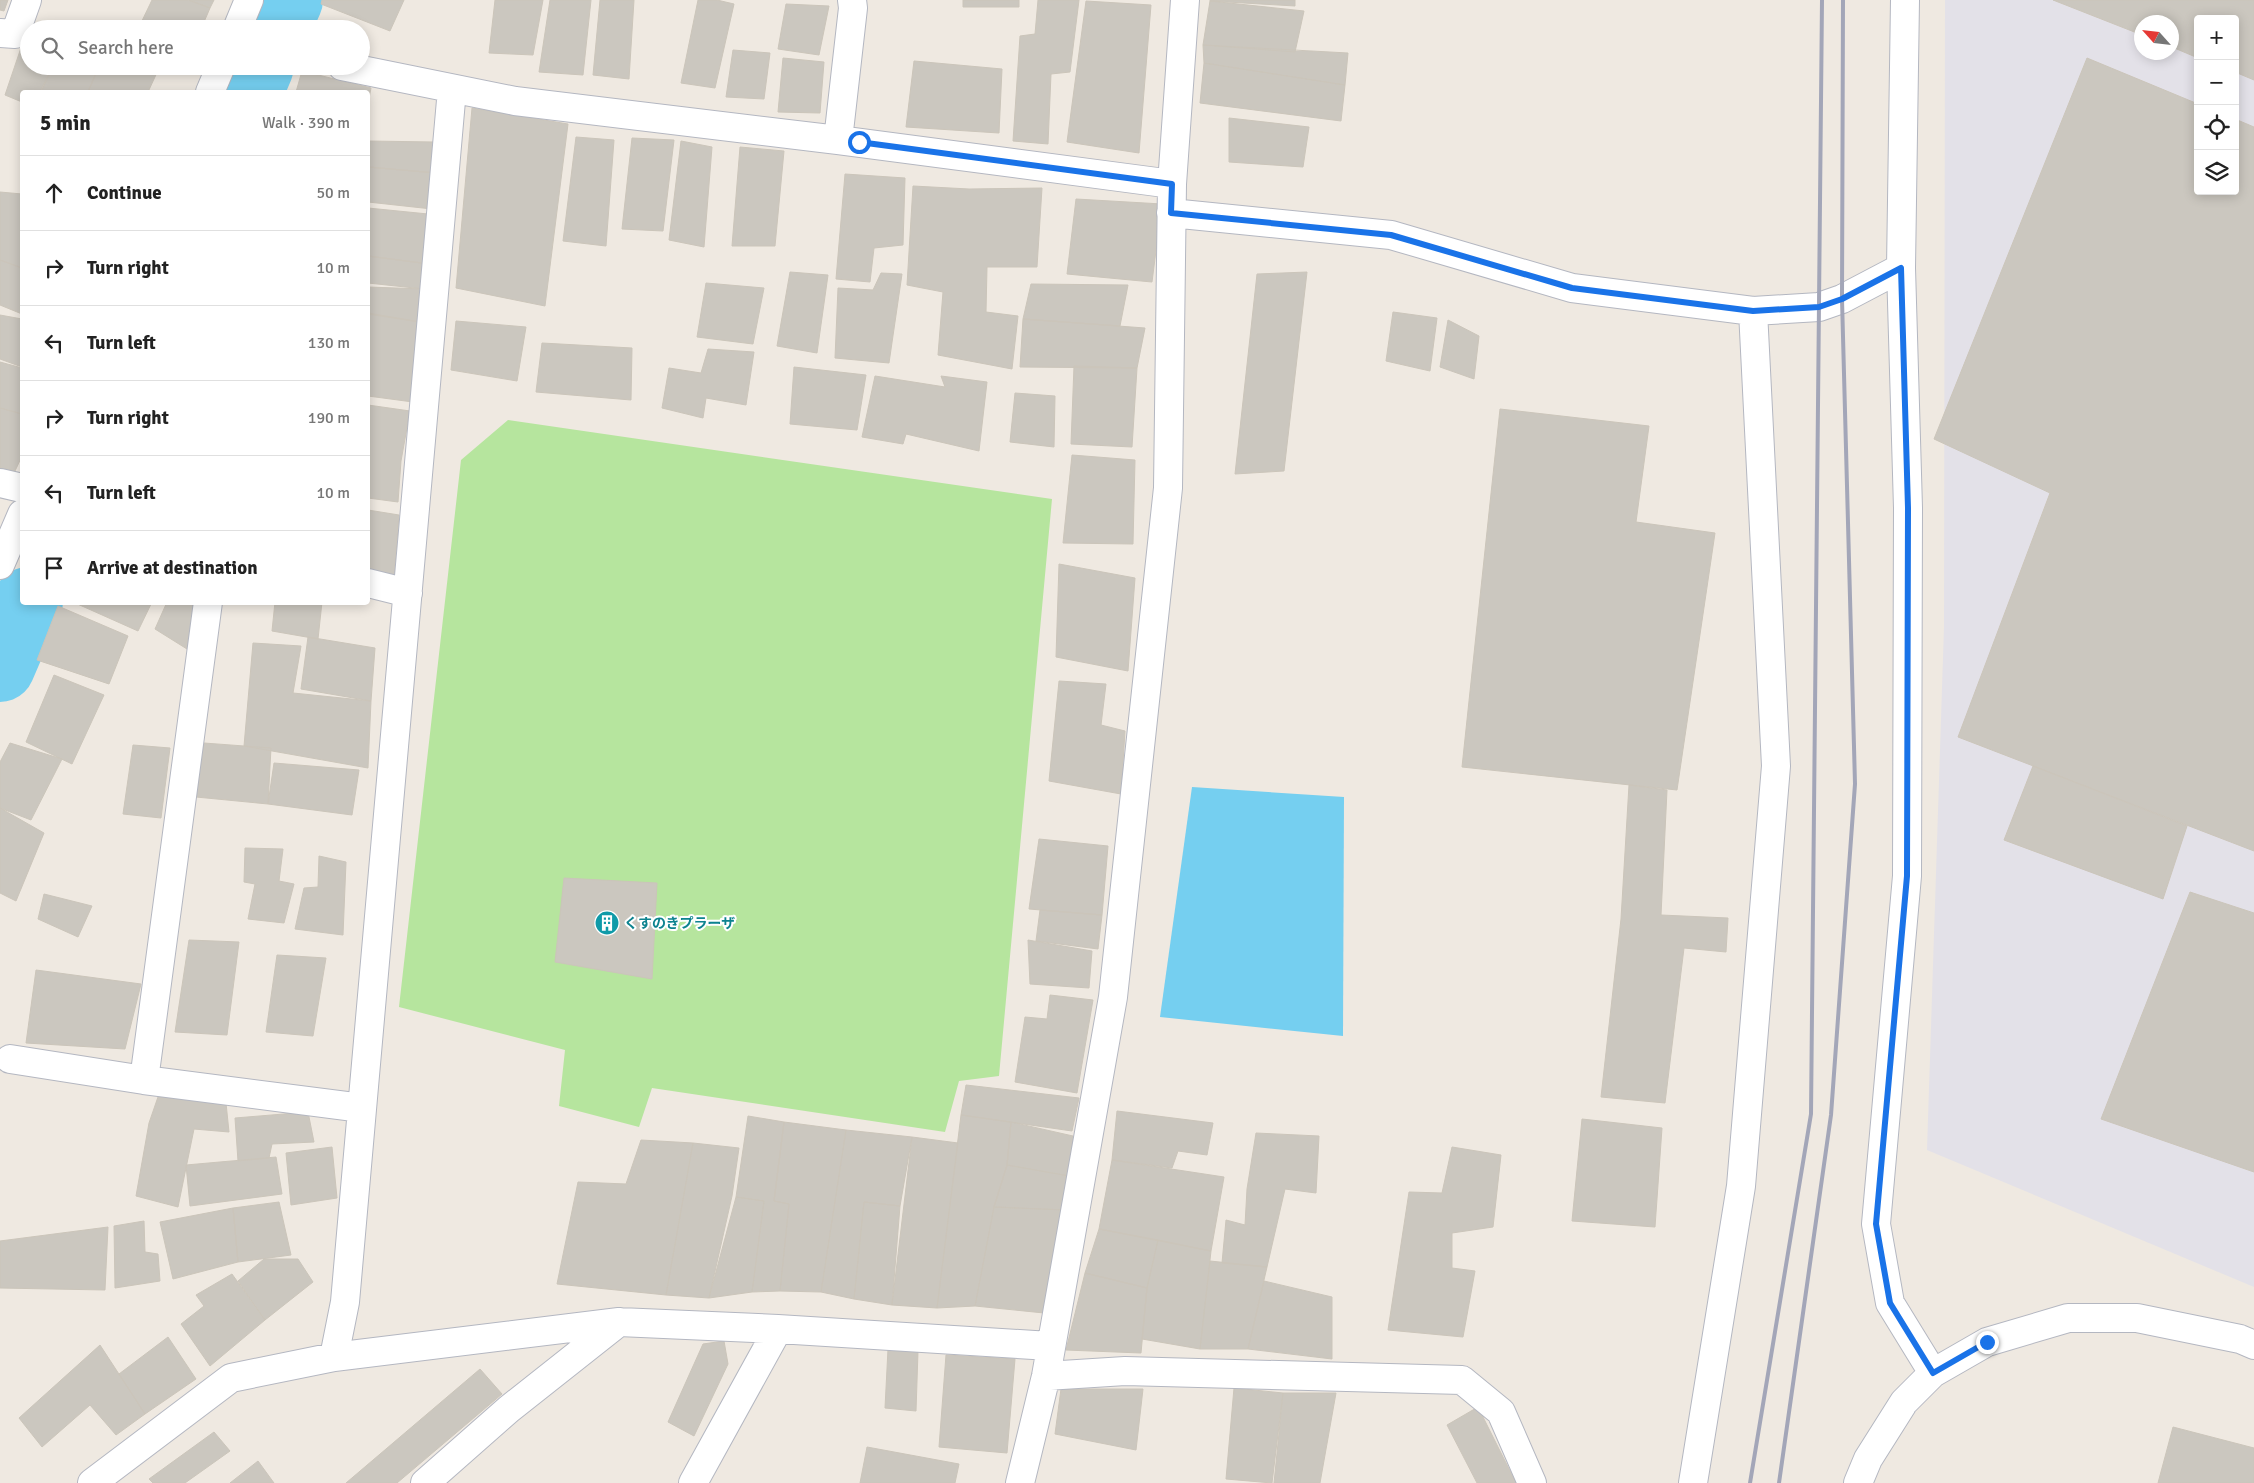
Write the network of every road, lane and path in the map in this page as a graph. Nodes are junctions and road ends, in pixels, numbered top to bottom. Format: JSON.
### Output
{"nodes":[{"id":1,"x":27,"y":0,"type":"edge"},
{"id":2,"x":250,"y":0,"type":"edge"},
{"id":3,"x":852,"y":0,"type":"edge"},
{"id":4,"x":1185,"y":0,"type":"edge"},
{"id":5,"x":1905,"y":0,"type":"edge"},
{"id":6,"x":241,"y":20,"type":"edge"},
{"id":7,"x":0,"y":33,"type":"edge"},
{"id":8,"x":370,"y":72,"type":"edge"},
{"id":9,"x":217,"y":75,"type":"edge"},
{"id":10,"x":211,"y":90,"type":"edge"},
{"id":11,"x":452,"y":90,"type":"junction"},
{"id":12,"x":838,"y":140,"type":"junction"},
{"id":13,"x":1172,"y":184,"type":"junction"},
{"id":14,"x":1171,"y":213,"type":"junction"},
{"id":15,"x":1901,"y":268,"type":"junction"},
{"id":16,"x":1753,"y":311,"type":"junction"},
{"id":17,"x":0,"y":483,"type":"edge"},
{"id":18,"x":20,"y":488,"type":"edge"},
{"id":19,"x":20,"y":519,"type":"edge"},
{"id":20,"x":0,"y":566,"type":"edge"},
{"id":21,"x":370,"y":584,"type":"edge"},
{"id":22,"x":408,"y":593,"type":"junction"},
{"id":23,"x":208,"y":605,"type":"edge"},
{"id":24,"x":10,"y":1059,"type":"dead end"},
{"id":25,"x":144,"y":1080,"type":"junction"},
{"id":26,"x":362,"y":1108,"type":"junction"},
{"id":27,"x":619,"y":1322,"type":"junction"},
{"id":28,"x":778,"y":1329,"type":"junction"},
{"id":29,"x":2254,"y":1344,"type":"edge"},
{"id":30,"x":1050,"y":1346,"type":"junction"},
{"id":31,"x":334,"y":1357,"type":"junction"},
{"id":32,"x":1933,"y":1373,"type":"junction"},
{"id":33,"x":1046,"y":1376,"type":"junction"},
{"id":34,"x":92,"y":1483,"type":"edge"},
{"id":35,"x":425,"y":1483,"type":"edge"},
{"id":36,"x":693,"y":1483,"type":"edge"},
{"id":37,"x":1020,"y":1483,"type":"edge"},
{"id":38,"x":1532,"y":1483,"type":"edge"},
{"id":39,"x":1693,"y":1483,"type":"edge"},
{"id":40,"x":1858,"y":1483,"type":"edge"}],
"edges":[{"from":1,"to":7,"type":"street"},
{"from":2,"to":6,"type":"street"},
{"from":3,"to":12,"type":"street"},
{"from":4,"to":13,"type":"street"},
{"from":5,"to":15,"type":"street"},
{"from":8,"to":11,"type":"street"},
{"from":9,"to":10,"type":"street"},
{"from":11,"to":12,"type":"street"},
{"from":11,"to":22,"type":"street"},
{"from":12,"to":13,"type":"street"},
{"from":13,"to":14,"type":"street"},
{"from":14,"to":16,"type":"street"},
{"from":14,"to":30,"type":"street"},
{"from":15,"to":16,"type":"street"},
{"from":15,"to":32,"type":"street"},
{"from":16,"to":39,"type":"street"},
{"from":17,"to":18,"type":"street"},
{"from":19,"to":20,"type":"street"},
{"from":21,"to":22,"type":"street"},
{"from":22,"to":26,"type":"street"},
{"from":23,"to":25,"type":"street"},
{"from":24,"to":25,"type":"street"},
{"from":25,"to":26,"type":"street"},
{"from":26,"to":31,"type":"street"},
{"from":27,"to":28,"type":"street"},
{"from":27,"to":31,"type":"street"},
{"from":27,"to":35,"type":"street"},
{"from":28,"to":30,"type":"street"},
{"from":28,"to":36,"type":"street"},
{"from":29,"to":32,"type":"street"},
{"from":30,"to":33,"type":"street"},
{"from":31,"to":34,"type":"street"},
{"from":32,"to":40,"type":"street"},
{"from":33,"to":37,"type":"street"},
{"from":33,"to":38,"type":"street"}]}
